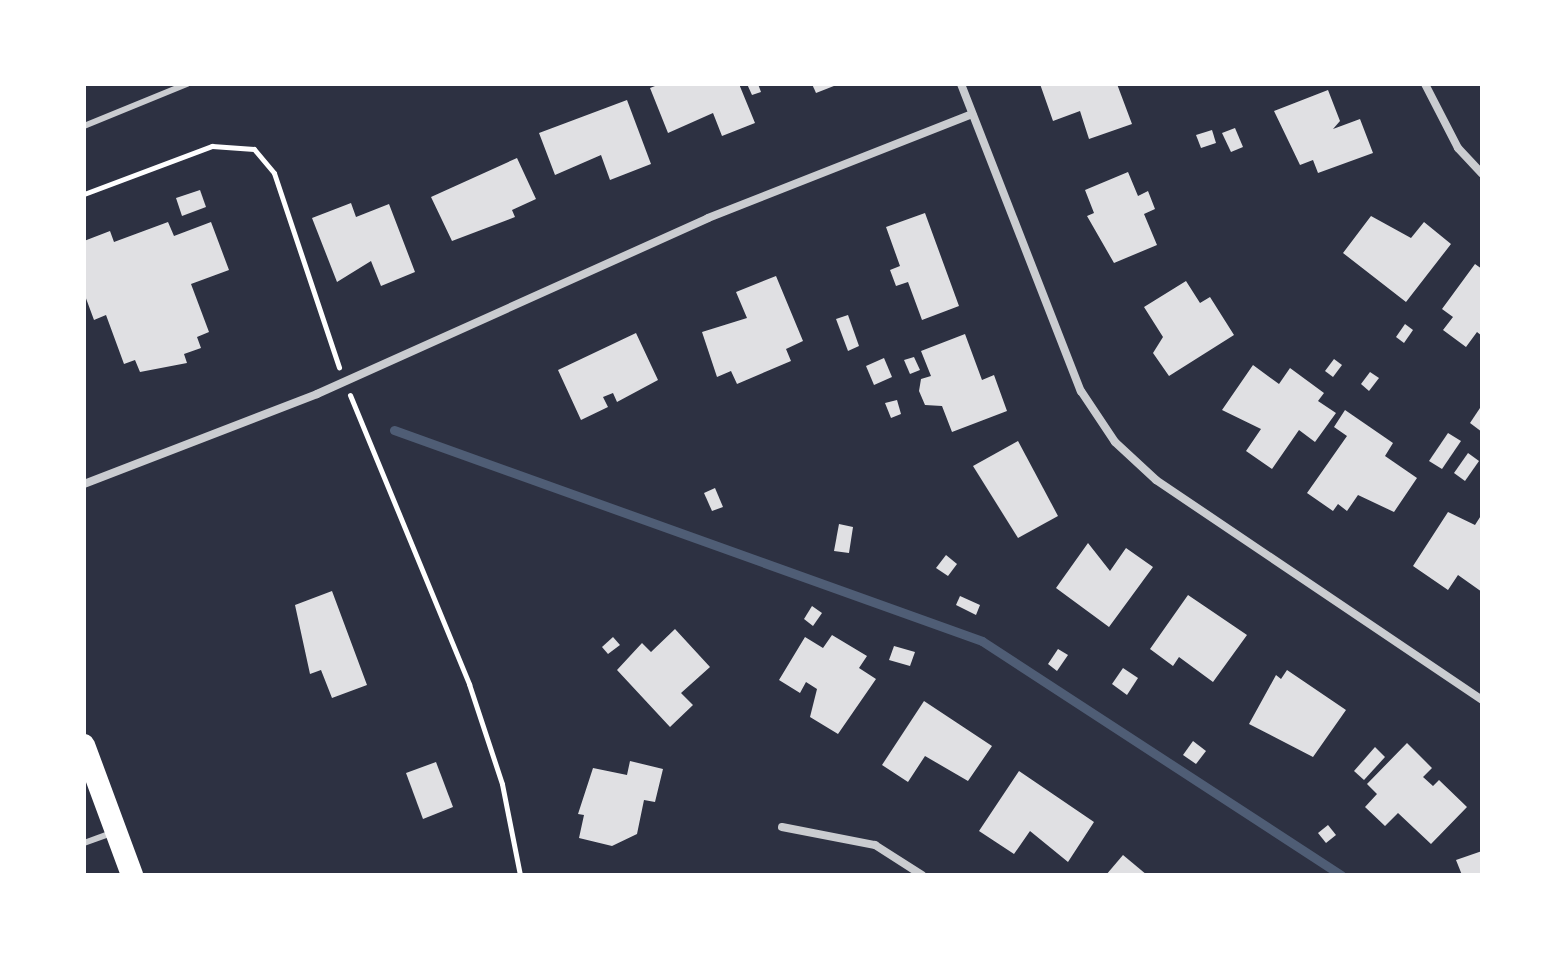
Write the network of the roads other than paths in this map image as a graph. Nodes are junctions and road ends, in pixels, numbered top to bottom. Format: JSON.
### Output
{"nodes":[{"id":1,"x":187,"y":84,"type":"edge"},
{"id":2,"x":961,"y":84,"type":"edge"},
{"id":3,"x":1425,"y":84,"type":"edge"},
{"id":4,"x":174,"y":87,"type":"edge"},
{"id":5,"x":972,"y":114,"type":"junction"},
{"id":6,"x":84,"y":126,"type":"edge"},
{"id":7,"x":1482,"y":174,"type":"edge"},
{"id":8,"x":84,"y":484,"type":"edge"},
{"id":9,"x":1482,"y":700,"type":"edge"},
{"id":10,"x":84,"y":745,"type":"edge"},
{"id":11,"x":782,"y":827,"type":"dead end"},
{"id":12,"x":116,"y":832,"type":"junction"},
{"id":13,"x":84,"y":843,"type":"edge"},
{"id":14,"x":132,"y":875,"type":"edge"},
{"id":15,"x":922,"y":875,"type":"edge"}],
"edges":[{"from":1,"to":4,"type":"lane"},
{"from":2,"to":5,"type":"street"},
{"from":3,"to":7,"type":"street"},
{"from":4,"to":6,"type":"lane"},
{"from":5,"to":8,"type":"street"},
{"from":5,"to":9,"type":"street"},
{"from":10,"to":12,"type":"highway"},
{"from":11,"to":15,"type":"street"},
{"from":12,"to":13,"type":"lane"},
{"from":12,"to":14,"type":"highway"}]}
